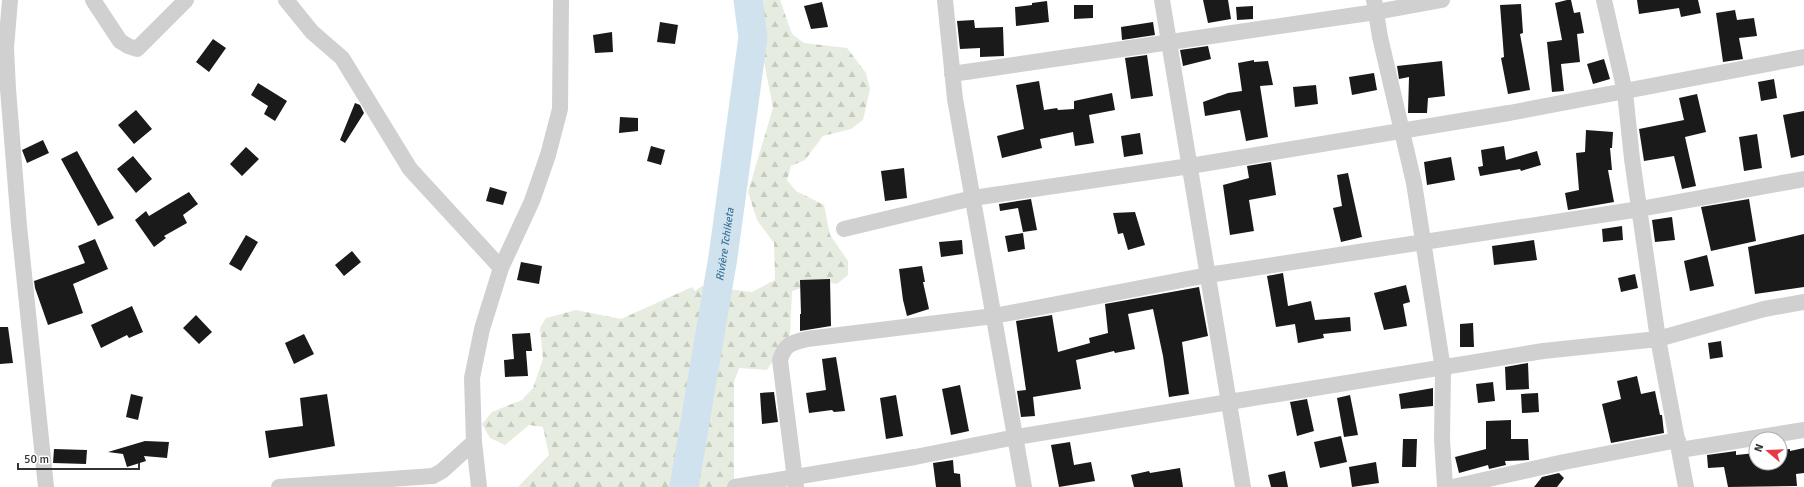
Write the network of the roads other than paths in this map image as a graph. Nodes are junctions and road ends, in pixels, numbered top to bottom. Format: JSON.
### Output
{"nodes":[{"id":1,"x":10,"y":0,"type":"edge"},
{"id":2,"x":92,"y":0,"type":"edge"},
{"id":3,"x":186,"y":0,"type":"edge"},
{"id":4,"x":286,"y":0,"type":"edge"},
{"id":5,"x":561,"y":0,"type":"edge"},
{"id":6,"x":946,"y":0,"type":"edge"},
{"id":7,"x":1162,"y":0,"type":"edge"},
{"id":8,"x":1442,"y":0,"type":"edge"},
{"id":9,"x":1604,"y":0,"type":"edge"},
{"id":10,"x":1375,"y":6,"type":"edge"},
{"id":11,"x":1170,"y":43,"type":"junction"},
{"id":12,"x":1804,"y":57,"type":"edge"},
{"id":13,"x":952,"y":74,"type":"junction"},
{"id":14,"x":1625,"y":92,"type":"junction"},
{"id":15,"x":1402,"y":131,"type":"junction"},
{"id":16,"x":1190,"y":166,"type":"junction"},
{"id":17,"x":1804,"y":180,"type":"edge"},
{"id":18,"x":973,"y":198,"type":"junction"},
{"id":19,"x":1640,"y":208,"type":"junction"},
{"id":20,"x":844,"y":228,"type":"dead end"},
{"id":21,"x":1423,"y":241,"type":"junction"},
{"id":22,"x":501,"y":268,"type":"junction"},
{"id":23,"x":1208,"y":275,"type":"junction"},
{"id":24,"x":1804,"y":302,"type":"edge"},
{"id":25,"x":994,"y":316,"type":"junction"},
{"id":26,"x":1658,"y":339,"type":"junction"},
{"id":27,"x":1443,"y":369,"type":"junction"},
{"id":28,"x":1229,"y":402,"type":"junction"},
{"id":29,"x":1804,"y":430,"type":"edge"},
{"id":30,"x":1016,"y":437,"type":"junction"},
{"id":31,"x":474,"y":442,"type":"junction"},
{"id":32,"x":1679,"y":445,"type":"junction"},
{"id":33,"x":795,"y":482,"type":"edge"},
{"id":34,"x":310,"y":486,"type":"edge"},
{"id":35,"x":46,"y":487,"type":"edge"},
{"id":36,"x":279,"y":487,"type":"edge"},
{"id":37,"x":479,"y":487,"type":"edge"},
{"id":38,"x":735,"y":487,"type":"edge"},
{"id":39,"x":1024,"y":487,"type":"edge"},
{"id":40,"x":1243,"y":487,"type":"edge"},
{"id":41,"x":1445,"y":487,"type":"edge"},
{"id":42,"x":1453,"y":487,"type":"edge"},
{"id":43,"x":1686,"y":487,"type":"edge"}],
"edges":[{"from":1,"to":35,"type":"street"},
{"from":2,"to":3,"type":"street"},
{"from":4,"to":22,"type":"street"},
{"from":5,"to":22,"type":"street"},
{"from":6,"to":13,"type":"street"},
{"from":7,"to":11,"type":"street"},
{"from":8,"to":10,"type":"street"},
{"from":9,"to":14,"type":"street"},
{"from":10,"to":11,"type":"street"},
{"from":10,"to":15,"type":"street"},
{"from":11,"to":13,"type":"street"},
{"from":11,"to":16,"type":"street"},
{"from":12,"to":14,"type":"street"},
{"from":13,"to":18,"type":"street"},
{"from":14,"to":15,"type":"street"},
{"from":14,"to":19,"type":"street"},
{"from":15,"to":16,"type":"street"},
{"from":15,"to":21,"type":"street"},
{"from":16,"to":18,"type":"street"},
{"from":16,"to":23,"type":"street"},
{"from":17,"to":19,"type":"street"},
{"from":18,"to":20,"type":"street"},
{"from":18,"to":25,"type":"street"},
{"from":19,"to":21,"type":"street"},
{"from":19,"to":26,"type":"street"},
{"from":21,"to":23,"type":"street"},
{"from":21,"to":27,"type":"street"},
{"from":22,"to":31,"type":"street"},
{"from":23,"to":25,"type":"street"},
{"from":23,"to":28,"type":"street"},
{"from":24,"to":26,"type":"street"},
{"from":25,"to":30,"type":"street"},
{"from":25,"to":33,"type":"street"},
{"from":26,"to":27,"type":"street"},
{"from":26,"to":32,"type":"street"},
{"from":27,"to":28,"type":"street"},
{"from":27,"to":41,"type":"street"},
{"from":28,"to":30,"type":"street"},
{"from":28,"to":40,"type":"street"},
{"from":29,"to":32,"type":"street"},
{"from":30,"to":33,"type":"street"},
{"from":30,"to":39,"type":"street"},
{"from":31,"to":34,"type":"street"},
{"from":31,"to":37,"type":"street"},
{"from":32,"to":42,"type":"street"},
{"from":32,"to":43,"type":"street"},
{"from":33,"to":38,"type":"street"},
{"from":34,"to":36,"type":"street"}]}
